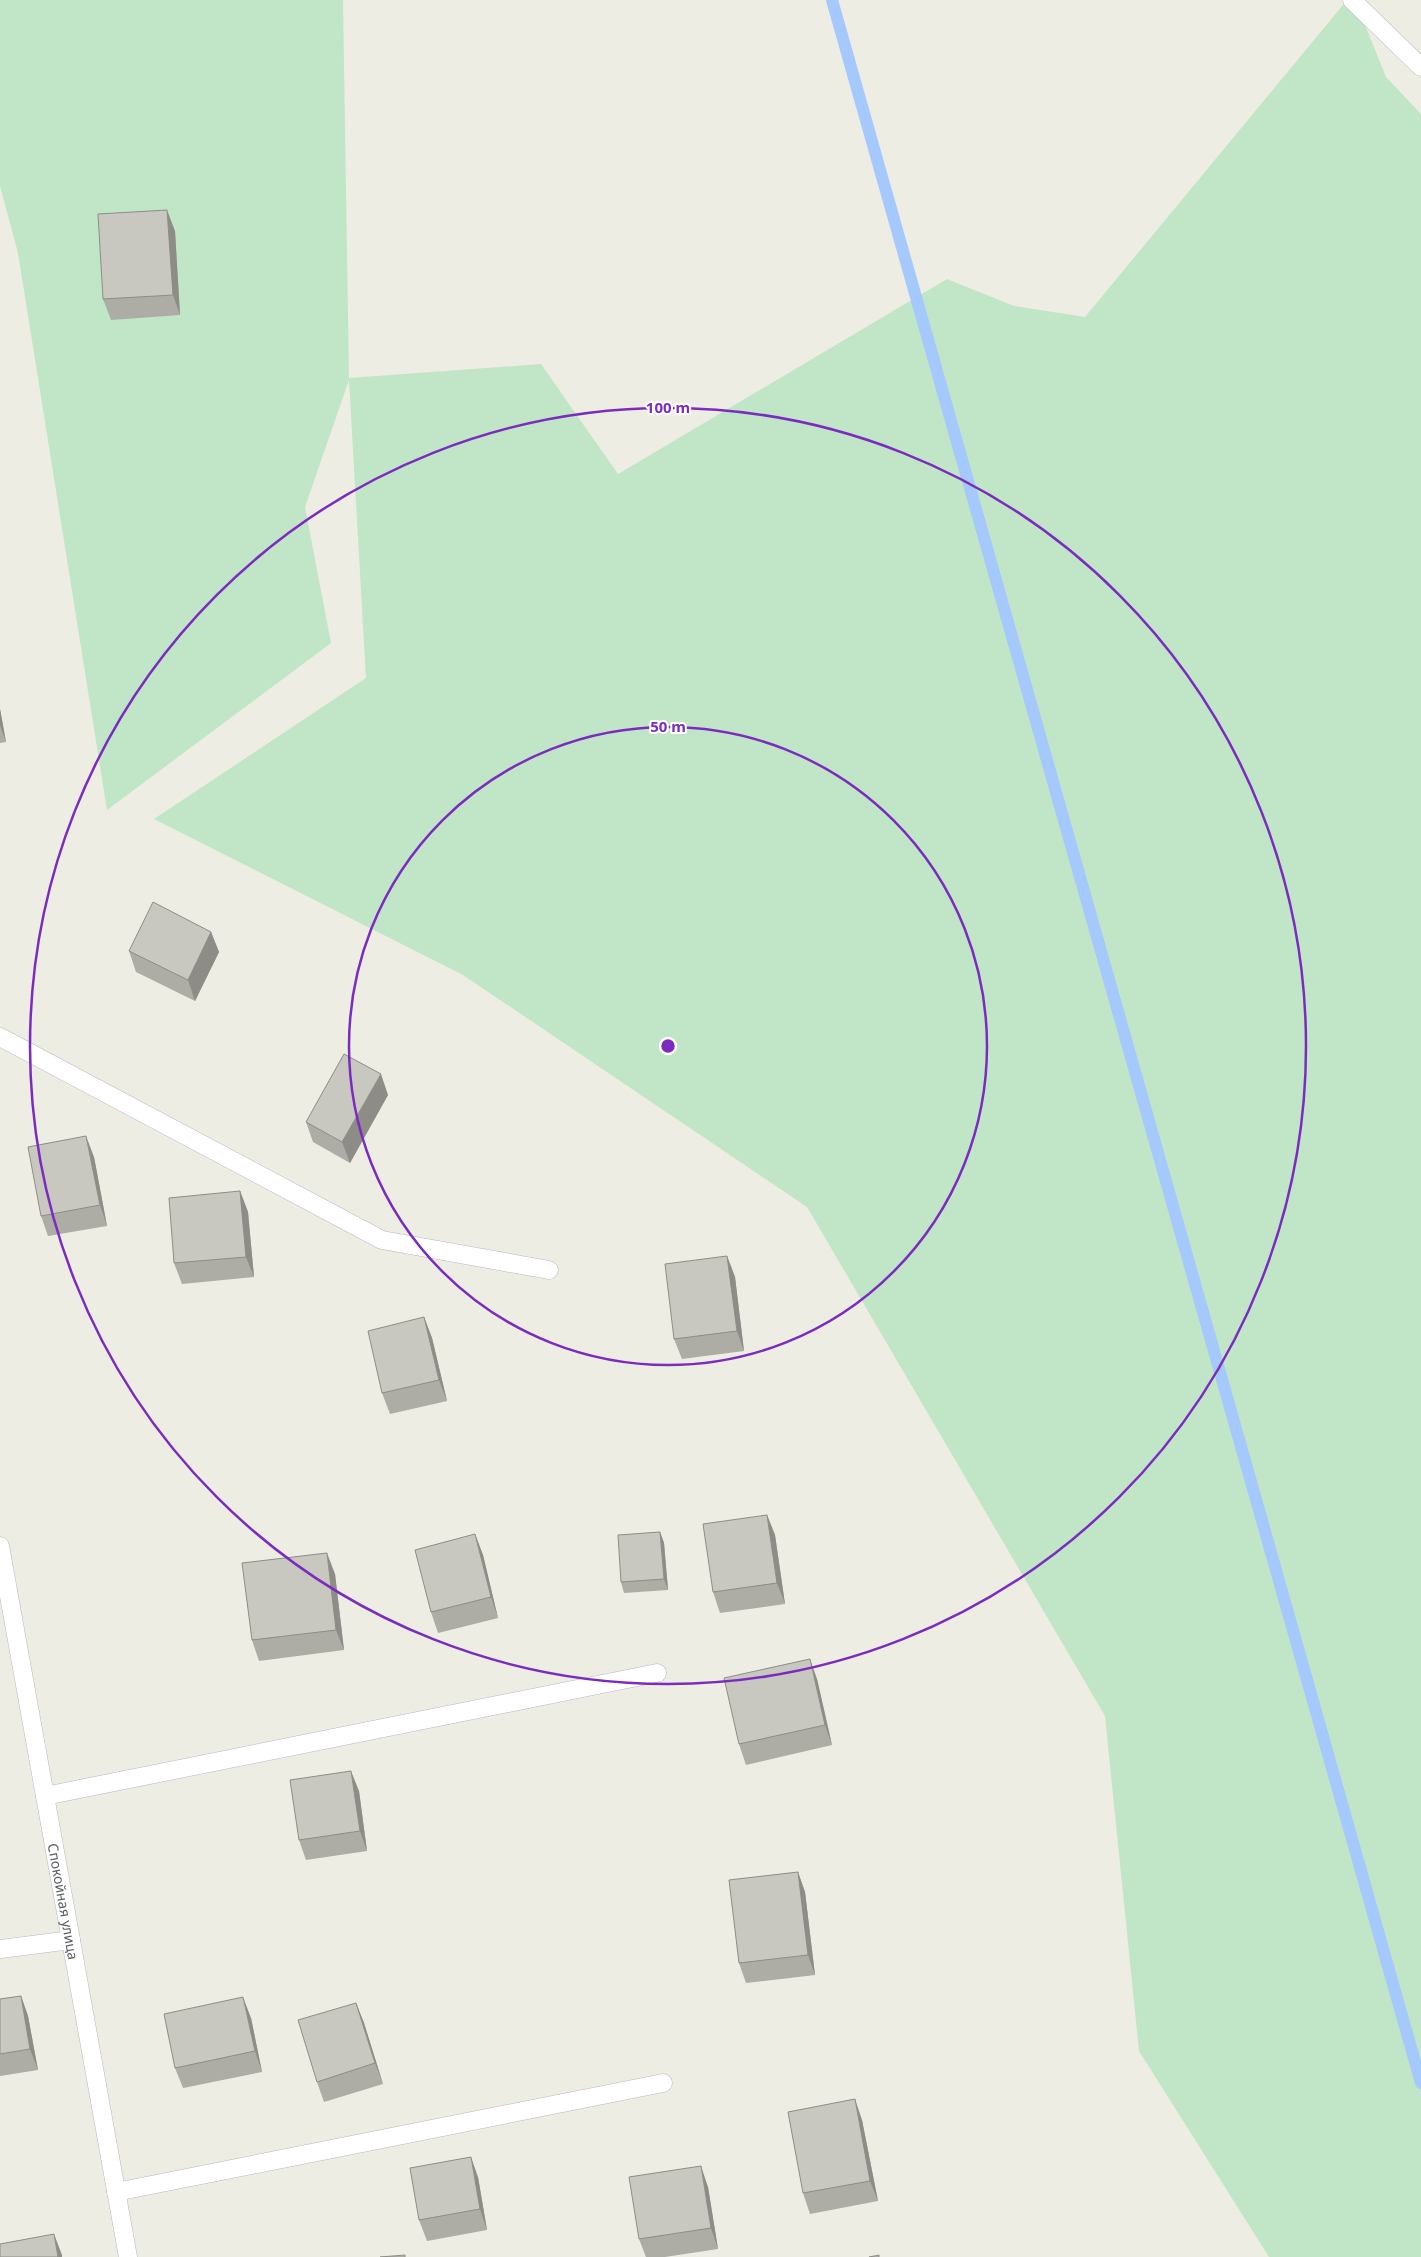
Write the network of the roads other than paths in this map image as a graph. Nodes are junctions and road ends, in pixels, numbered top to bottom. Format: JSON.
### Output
{"nodes":[{"id":1,"x":1352,"y":0,"type":"edge"},
{"id":2,"x":1421,"y":67,"type":"edge"},
{"id":3,"x":0,"y":1036,"type":"edge"},
{"id":4,"x":549,"y":1270,"type":"dead end"},
{"id":5,"x":0,"y":1546,"type":"edge"},
{"id":6,"x":657,"y":1673,"type":"dead end"},
{"id":7,"x":45,"y":1796,"type":"junction"},
{"id":8,"x":71,"y":1940,"type":"junction"},
{"id":9,"x":0,"y":1949,"type":"edge"},
{"id":10,"x":664,"y":2083,"type":"dead end"},
{"id":11,"x":116,"y":2192,"type":"junction"},
{"id":12,"x":128,"y":2257,"type":"edge"}],
"edges":[{"from":1,"to":2,"type":"lane"},
{"from":3,"to":4,"type":"lane"},
{"from":5,"to":7,"type":"lane","name":"Спокойная улица"},
{"from":6,"to":7,"type":"lane"},
{"from":7,"to":8,"type":"lane","name":"Спокойная улица"},
{"from":8,"to":9,"type":"lane"},
{"from":8,"to":11,"type":"lane","name":"Спокойная улица"},
{"from":10,"to":11,"type":"lane"},
{"from":11,"to":12,"type":"lane","name":"Спокойная улица"}]}
